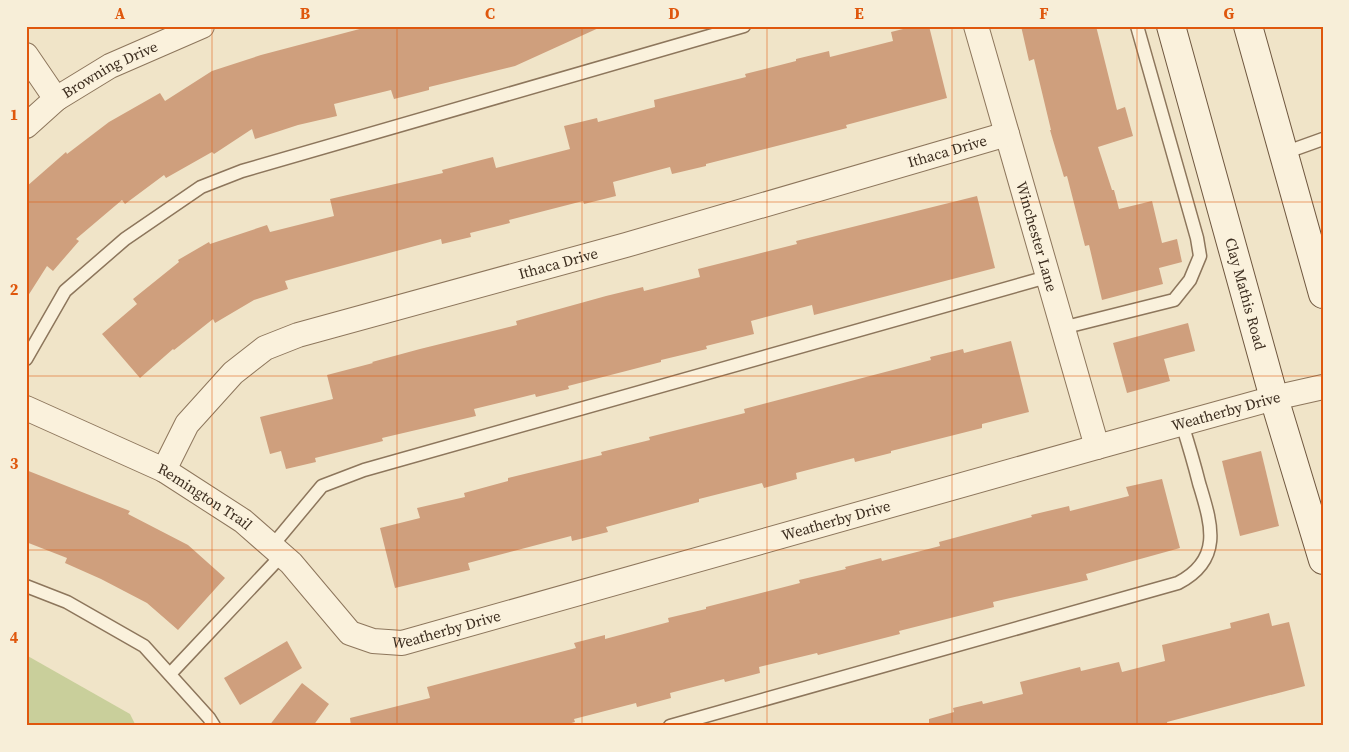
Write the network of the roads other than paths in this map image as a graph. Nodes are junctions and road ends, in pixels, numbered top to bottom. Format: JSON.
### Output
{"nodes":[{"id":1,"x":202,"y":26,"type":"edge"},
{"id":2,"x":744,"y":26,"type":"edge"},
{"id":3,"x":976,"y":26,"type":"edge"},
{"id":4,"x":1137,"y":26,"type":"edge"},
{"id":5,"x":1171,"y":26,"type":"edge"},
{"id":6,"x":1248,"y":26,"type":"edge"},
{"id":7,"x":170,"y":33,"type":"edge"},
{"id":8,"x":26,"y":55,"type":"edge"},
{"id":9,"x":56,"y":99,"type":"junction"},
{"id":10,"x":26,"y":126,"type":"edge"},
{"id":11,"x":1006,"y":134,"type":"junction"},
{"id":12,"x":1323,"y":139,"type":"edge"},
{"id":13,"x":1284,"y":153,"type":"junction"},
{"id":14,"x":1047,"y":277,"type":"junction"},
{"id":15,"x":1323,"y":294,"type":"edge"},
{"id":16,"x":1062,"y":328,"type":"junction"},
{"id":17,"x":26,"y":359,"type":"edge"},
{"id":18,"x":1323,"y":387,"type":"edge"},
{"id":19,"x":1274,"y":398,"type":"junction"},
{"id":20,"x":26,"y":408,"type":"edge"},
{"id":21,"x":1182,"y":424,"type":"junction"},
{"id":22,"x":1097,"y":447,"type":"junction"},
{"id":23,"x":164,"y":470,"type":"junction"},
{"id":24,"x":277,"y":551,"type":"junction"},
{"id":25,"x":1323,"y":560,"type":"edge"},
{"id":26,"x":26,"y":586,"type":"edge"},
{"id":27,"x":350,"y":633,"type":"joint"},
{"id":28,"x":170,"y":674,"type":"junction"},
{"id":29,"x":214,"y":726,"type":"edge"},
{"id":30,"x":670,"y":726,"type":"edge"}],
"edges":[{"from":1,"to":7,"type":"street","name":"Browning Drive"},
{"from":2,"to":17,"type":"lane"},
{"from":3,"to":11,"type":"street","name":"Winchester Lane"},
{"from":4,"to":16,"type":"lane"},
{"from":5,"to":19,"type":"main road","name":"Clay Mathis Road"},
{"from":6,"to":13,"type":"main road"},
{"from":7,"to":9,"type":"street","name":"Browning Drive"},
{"from":8,"to":9,"type":"street"},
{"from":9,"to":10,"type":"street","name":"Browning Drive"},
{"from":11,"to":14,"type":"street","name":"Winchester Lane"},
{"from":11,"to":23,"type":"street","name":"Ithaca Drive"},
{"from":12,"to":13,"type":"lane"},
{"from":13,"to":15,"type":"main road"},
{"from":14,"to":16,"type":"street","name":"Winchester Lane"},
{"from":14,"to":24,"type":"lane"},
{"from":16,"to":22,"type":"street","name":"Winchester Lane"},
{"from":18,"to":19,"type":"street","name":"Weatherby Drive"},
{"from":19,"to":21,"type":"street","name":"Weatherby Drive"},
{"from":19,"to":25,"type":"main road","name":"Clay Mathis Road"},
{"from":20,"to":23,"type":"street","name":"Remington Trail"},
{"from":21,"to":22,"type":"street","name":"Weatherby Drive"},
{"from":21,"to":30,"type":"lane"},
{"from":22,"to":27,"type":"street","name":"Weatherby Drive"},
{"from":23,"to":24,"type":"street","name":"Remington Trail"},
{"from":24,"to":27,"type":"street","name":"Remington Trail"},
{"from":24,"to":28,"type":"lane"},
{"from":26,"to":28,"type":"lane"},
{"from":28,"to":29,"type":"lane"}]}
